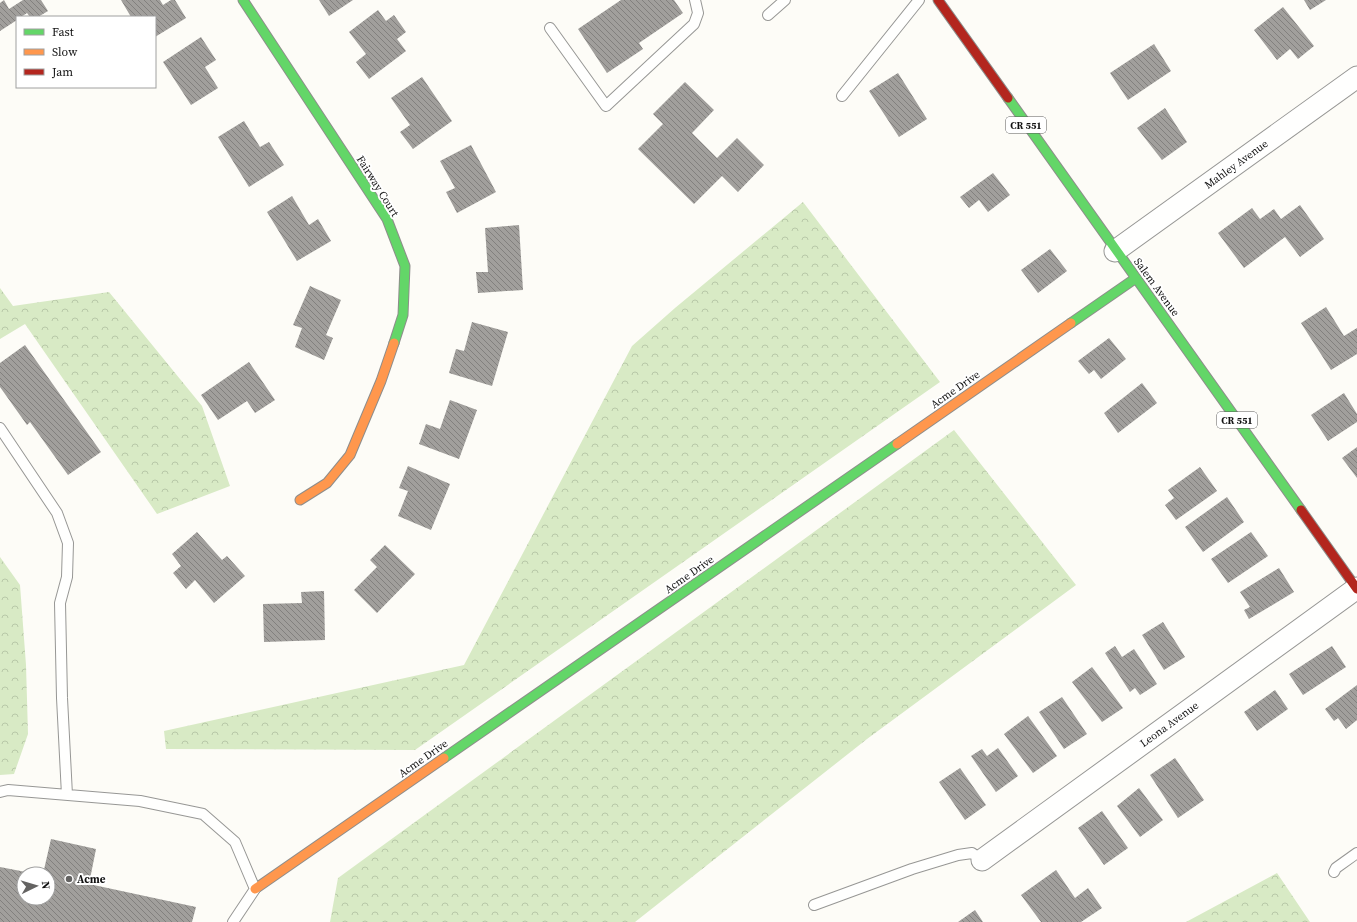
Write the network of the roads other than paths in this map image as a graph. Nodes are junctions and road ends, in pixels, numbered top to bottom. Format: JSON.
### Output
{"nodes":[{"id":1,"x":242,"y":0,"type":"edge"},
{"id":2,"x":695,"y":0,"type":"edge"},
{"id":3,"x":785,"y":0,"type":"edge"},
{"id":4,"x":920,"y":0,"type":"edge"},
{"id":5,"x":938,"y":0,"type":"edge"},
{"id":6,"x":768,"y":15,"type":"dead end"},
{"id":7,"x":550,"y":28,"type":"dead end"},
{"id":8,"x":1357,"y":77,"type":"edge"},
{"id":9,"x":842,"y":96,"type":"dead end"},
{"id":10,"x":1115,"y":251,"type":"junction"},
{"id":11,"x":1136,"y":278,"type":"junction"},
{"id":12,"x":0,"y":428,"type":"edge"},
{"id":13,"x":300,"y":500,"type":"dead end"},
{"id":14,"x":1357,"y":588,"type":"edge"},
{"id":15,"x":0,"y":792,"type":"edge"},
{"id":16,"x":67,"y":795,"type":"junction"},
{"id":17,"x":1357,"y":853,"type":"edge"},
{"id":18,"x":982,"y":860,"type":"joint"},
{"id":19,"x":1334,"y":872,"type":"dead end"},
{"id":20,"x":255,"y":889,"type":"junction"},
{"id":21,"x":814,"y":905,"type":"dead end"},
{"id":22,"x":233,"y":922,"type":"edge"}],
"edges":[{"from":1,"to":13,"type":"street","name":"Fairway Court"},
{"from":2,"to":7,"type":"lane"},
{"from":3,"to":6,"type":"lane"},
{"from":4,"to":9,"type":"lane"},
{"from":5,"to":10,"type":"street","name":"Salem Avenue","number":"CR 551"},
{"from":8,"to":10,"type":"street","name":"Mahley Avenue"},
{"from":10,"to":11,"type":"street","name":"Salem Avenue","number":"CR 551"},
{"from":11,"to":14,"type":"street","name":"Salem Avenue","number":"CR 551"},
{"from":11,"to":20,"type":"street","name":"Acme Drive"},
{"from":12,"to":16,"type":"lane"},
{"from":14,"to":18,"type":"street","name":"Leona Avenue"},
{"from":15,"to":16,"type":"lane"},
{"from":16,"to":20,"type":"lane"},
{"from":17,"to":19,"type":"lane"},
{"from":18,"to":21,"type":"lane"},
{"from":20,"to":22,"type":"lane"}]}
